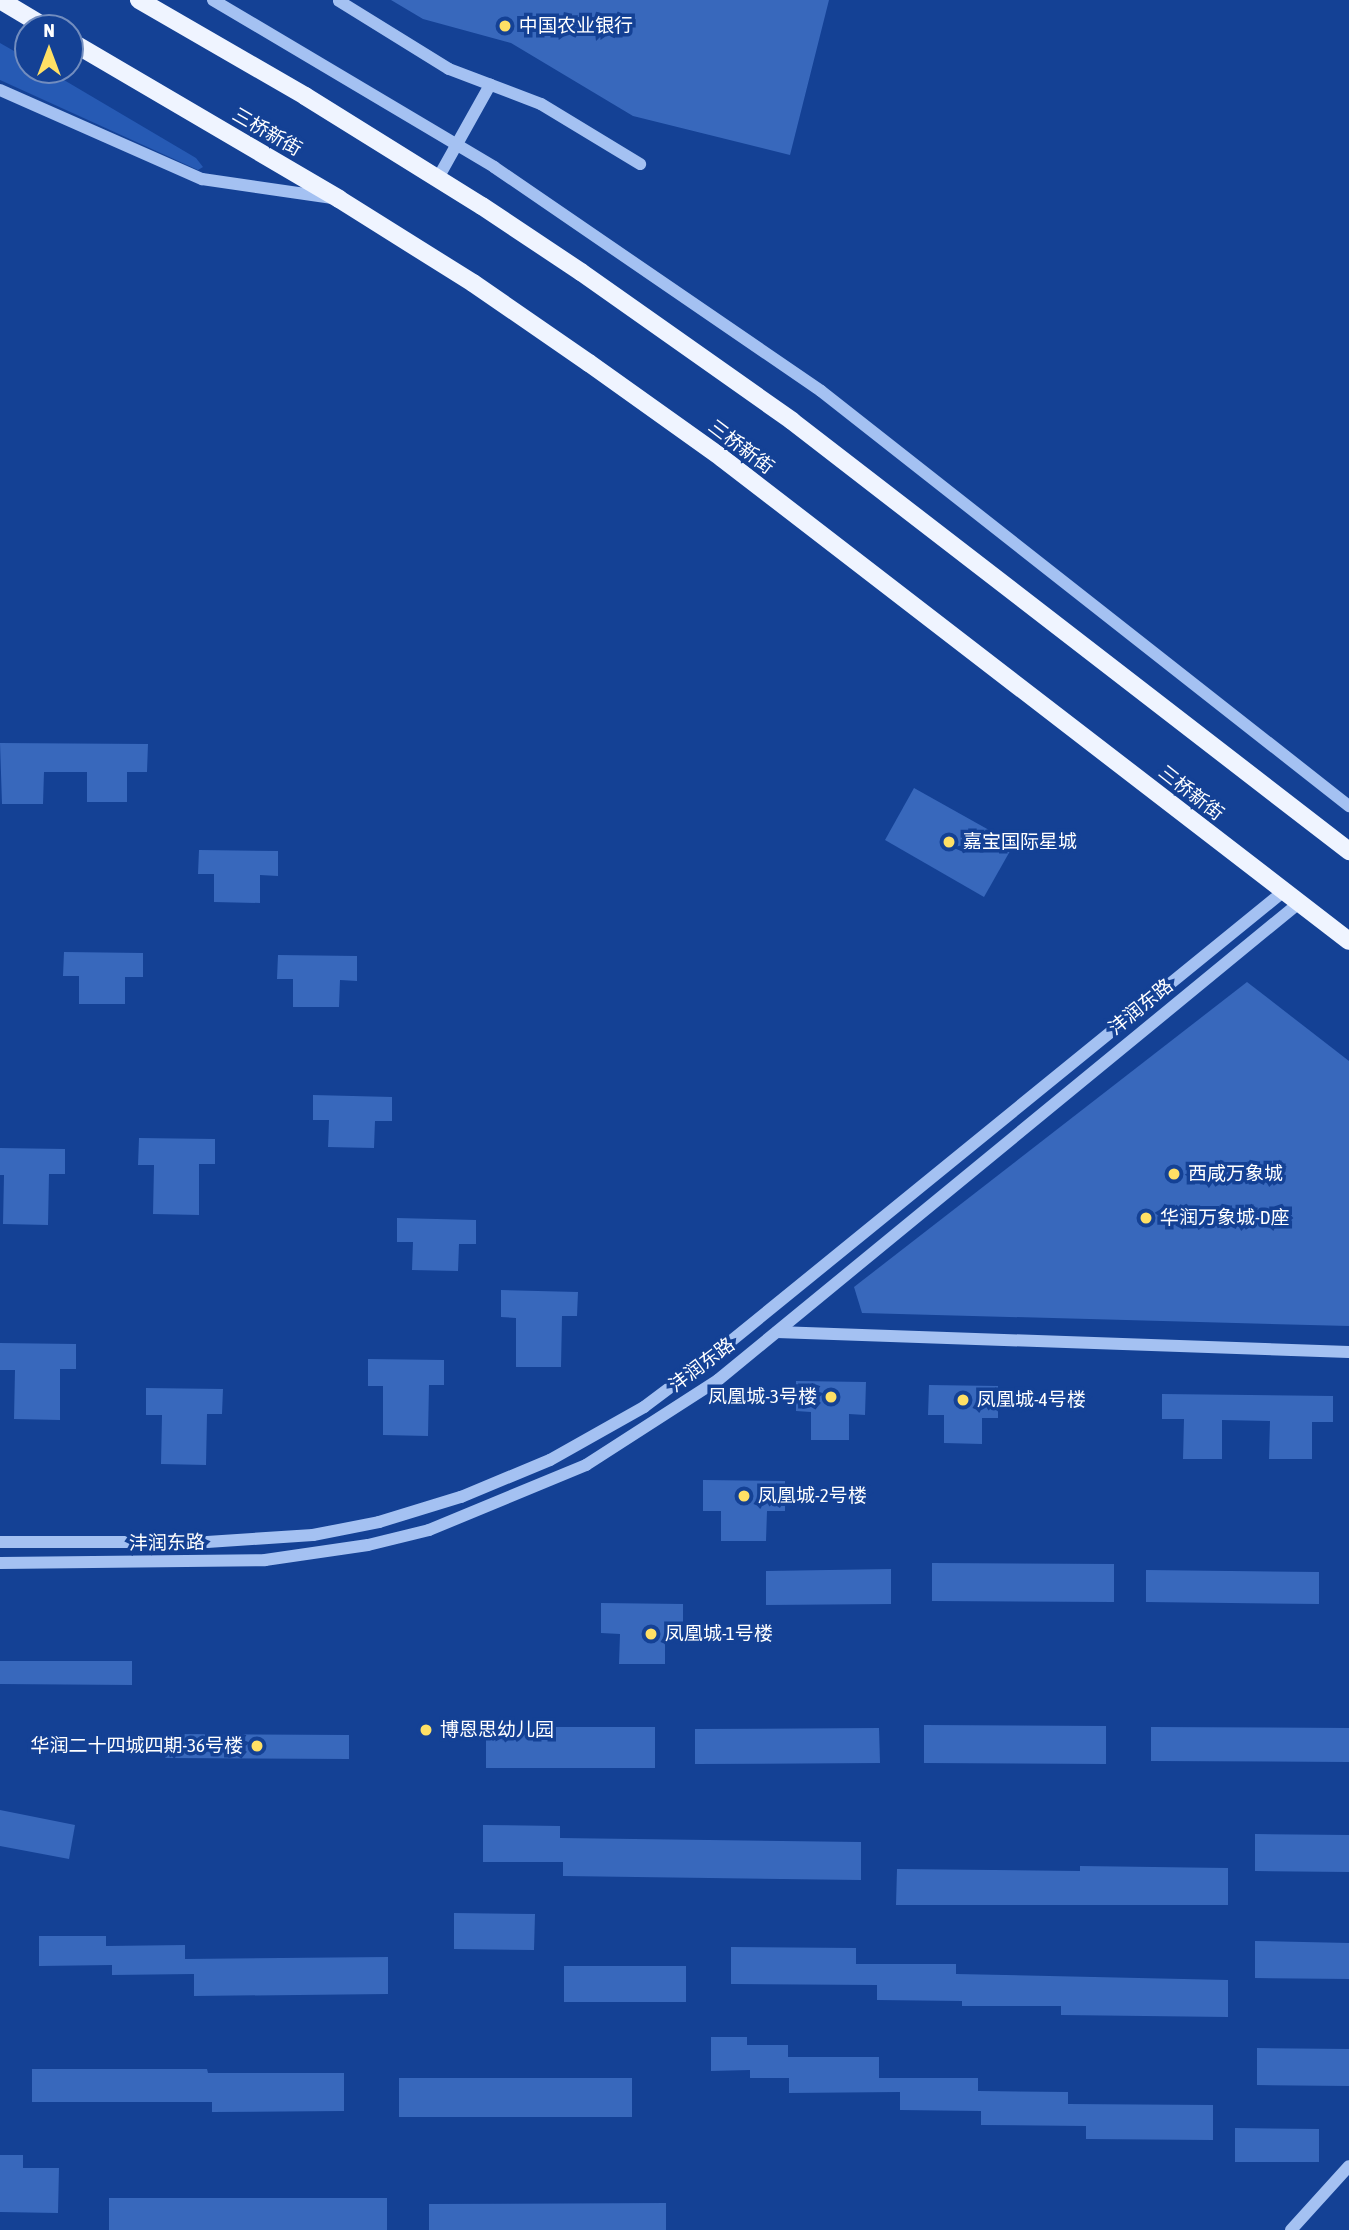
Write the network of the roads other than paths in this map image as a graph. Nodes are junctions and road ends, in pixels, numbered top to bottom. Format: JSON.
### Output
{"nodes":[{"id":1,"x":0,"y":0,"type":"edge"},
{"id":2,"x":139,"y":0,"type":"edge"},
{"id":3,"x":213,"y":0,"type":"edge"},
{"id":4,"x":339,"y":1,"type":"edge"},
{"id":5,"x":24,"y":14,"type":"edge"},
{"id":6,"x":84,"y":49,"type":"edge"},
{"id":7,"x":491,"y":85,"type":"junction"},
{"id":8,"x":0,"y":90,"type":"edge"},
{"id":9,"x":457,"y":145,"type":"junction"},
{"id":10,"x":640,"y":164,"type":"dead end"},
{"id":11,"x":438,"y":178,"type":"junction"},
{"id":12,"x":339,"y":199,"type":"junction"},
{"id":13,"x":1349,"y":806,"type":"edge"},
{"id":14,"x":1349,"y":851,"type":"edge"},
{"id":15,"x":1284,"y":891,"type":"junction"},
{"id":16,"x":1299,"y":903,"type":"junction"},
{"id":17,"x":1349,"y":941,"type":"edge"},
{"id":18,"x":777,"y":1332,"type":"junction"},
{"id":19,"x":1349,"y":1352,"type":"edge"},
{"id":20,"x":0,"y":1542,"type":"edge"},
{"id":21,"x":0,"y":1563,"type":"edge"},
{"id":22,"x":1349,"y":2166,"type":"edge"},
{"id":23,"x":1291,"y":2230,"type":"edge"}],
"edges":[{"from":1,"to":5,"type":"main road"},
{"from":2,"to":11,"type":"main road"},
{"from":3,"to":9,"type":"street"},
{"from":4,"to":7,"type":"street"},
{"from":6,"to":12,"type":"main road","name":"三桥新街"},
{"from":7,"to":9,"type":"street"},
{"from":7,"to":10,"type":"street"},
{"from":8,"to":12,"type":"street"},
{"from":9,"to":11,"type":"street"},
{"from":9,"to":13,"type":"street"},
{"from":11,"to":14,"type":"main road"},
{"from":12,"to":15,"type":"main road","name":"三桥新街"},
{"from":15,"to":16,"type":"main road","name":"三桥新街"},
{"from":15,"to":20,"type":"street","name":"沣润东路"},
{"from":16,"to":17,"type":"main road","name":"三桥新街"},
{"from":16,"to":18,"type":"street","name":"沣润东路"},
{"from":18,"to":19,"type":"street"},
{"from":18,"to":21,"type":"street","name":"沣润东路"},
{"from":22,"to":23,"type":"street"}]}
